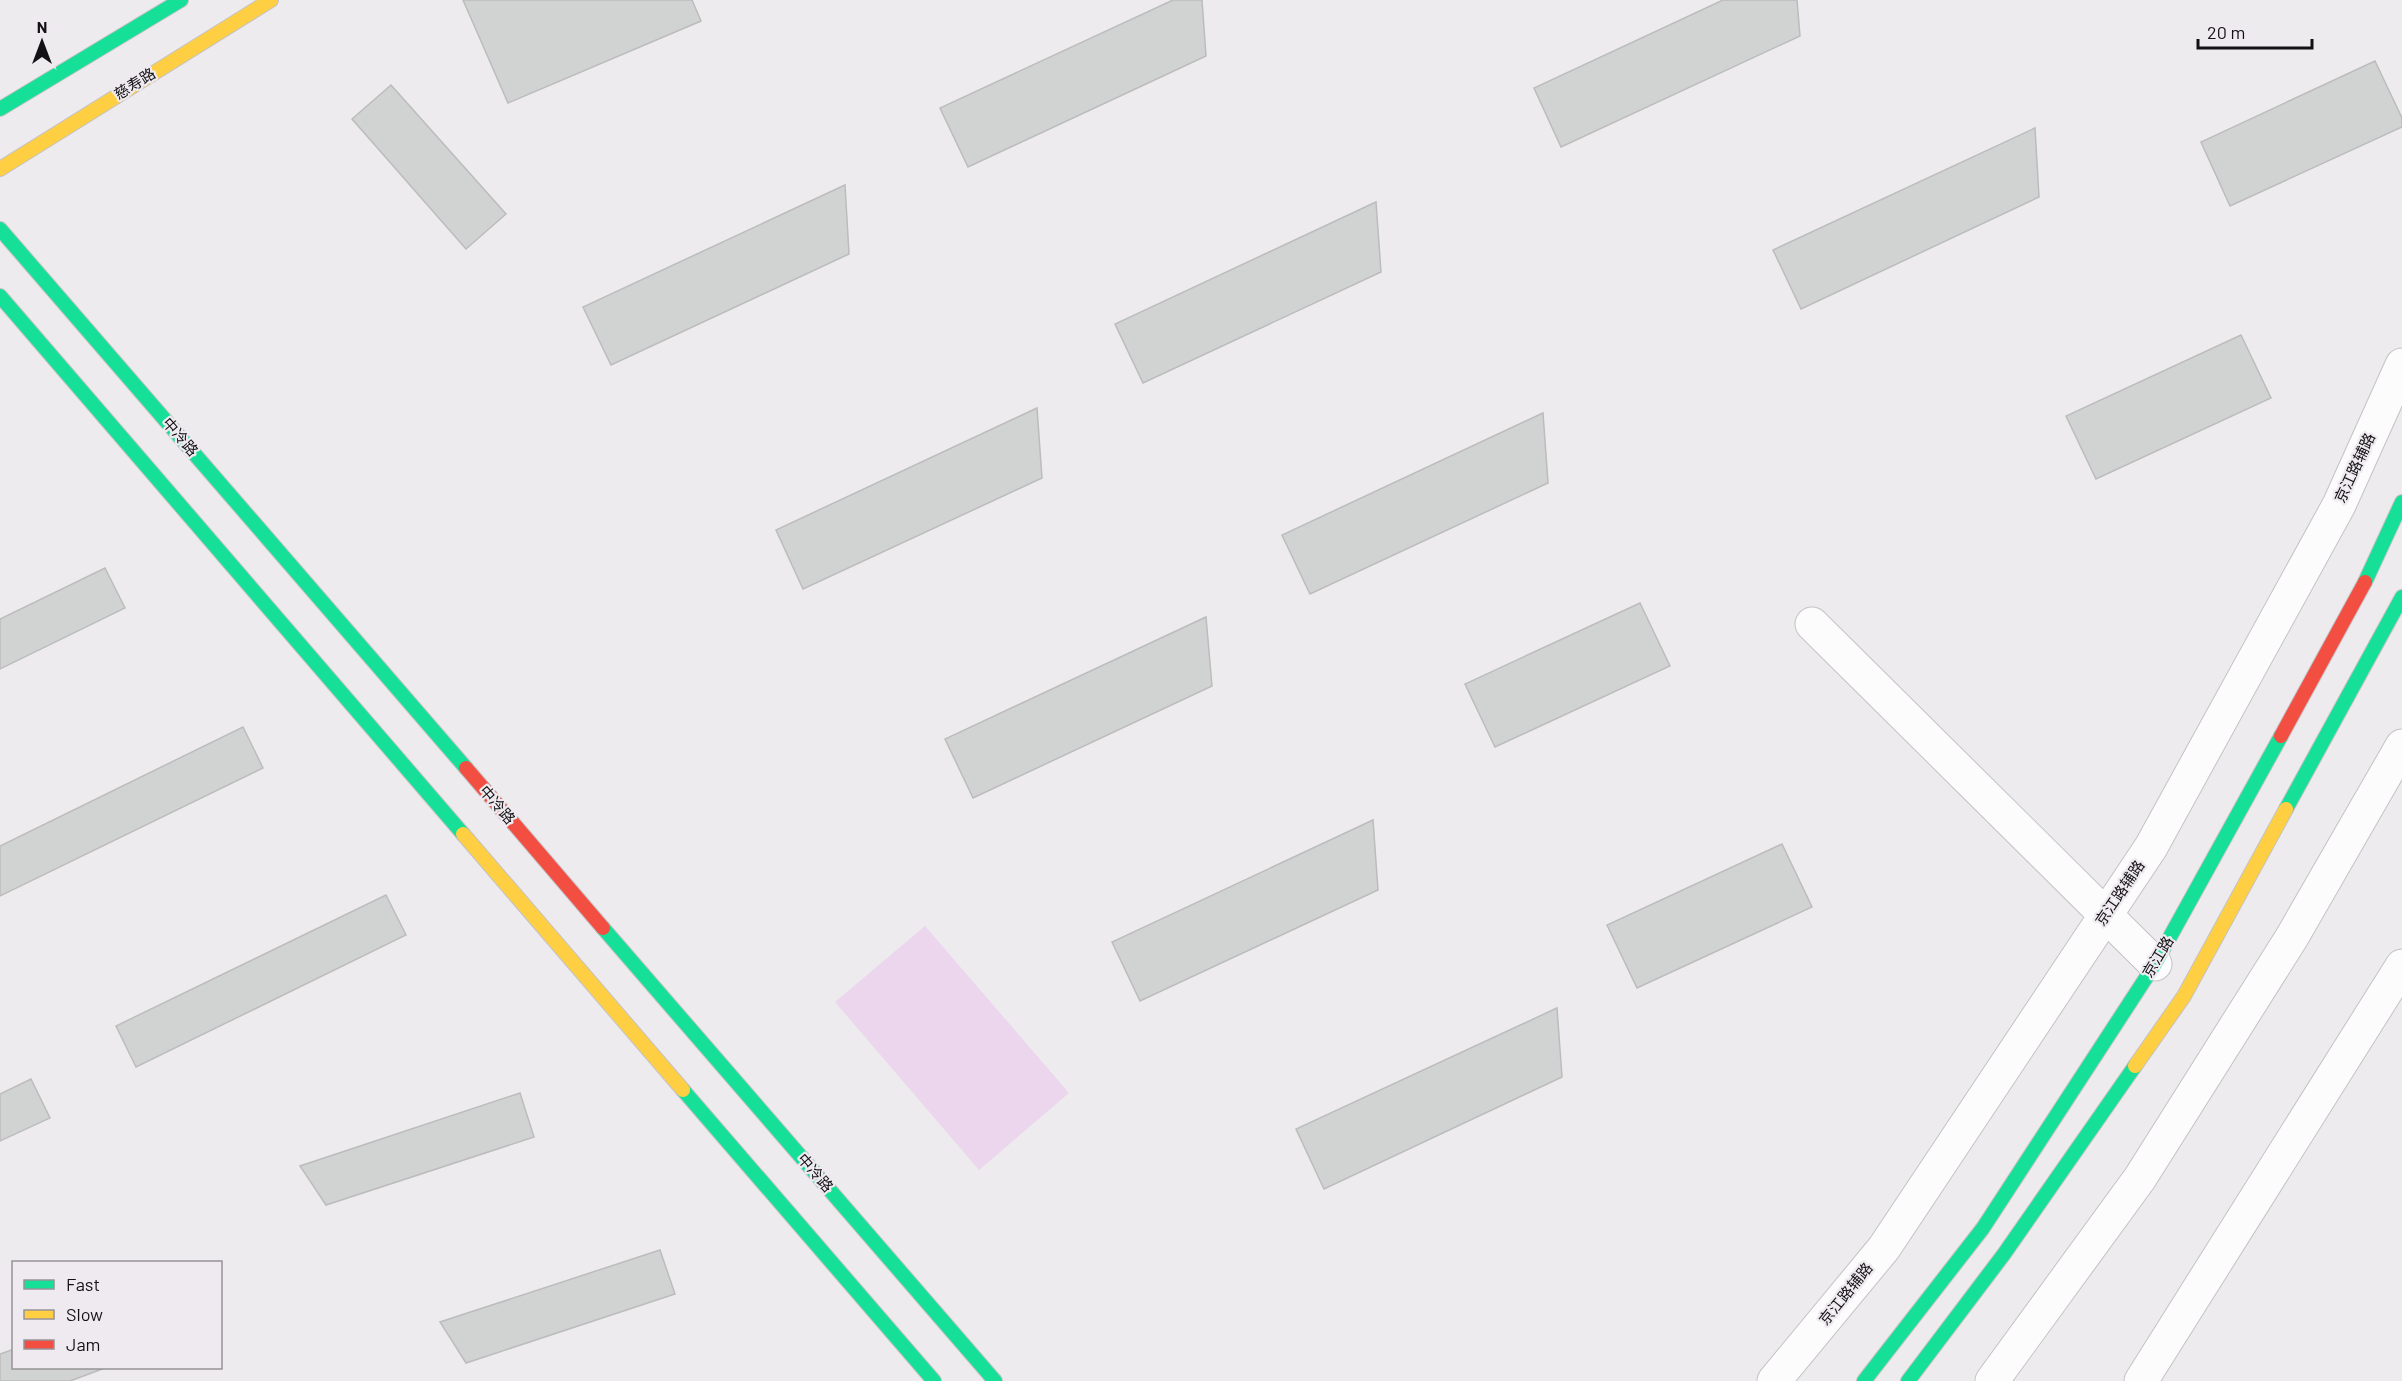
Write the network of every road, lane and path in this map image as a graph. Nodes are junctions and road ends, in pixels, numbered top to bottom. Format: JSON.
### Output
{"nodes":[{"id":1,"x":181,"y":0,"type":"edge"},
{"id":2,"x":271,"y":0,"type":"edge"},
{"id":3,"x":0,"y":110,"type":"edge"},
{"id":4,"x":0,"y":169,"type":"edge"},
{"id":5,"x":0,"y":229,"type":"edge"},
{"id":6,"x":0,"y":296,"type":"edge"},
{"id":7,"x":2402,"y":365,"type":"edge"},
{"id":8,"x":2402,"y":502,"type":"edge"},
{"id":9,"x":2402,"y":597,"type":"edge"},
{"id":10,"x":1812,"y":624,"type":"dead end"},
{"id":11,"x":2402,"y":746,"type":"edge"},
{"id":12,"x":2106,"y":915,"type":"junction"},
{"id":13,"x":2155,"y":964,"type":"junction"},
{"id":14,"x":2402,"y":966,"type":"edge"},
{"id":15,"x":934,"y":1381,"type":"edge"},
{"id":16,"x":995,"y":1381,"type":"edge"},
{"id":17,"x":1774,"y":1381,"type":"edge"},
{"id":18,"x":1864,"y":1381,"type":"edge"},
{"id":19,"x":1908,"y":1381,"type":"edge"},
{"id":20,"x":1992,"y":1381,"type":"edge"},
{"id":21,"x":2141,"y":1381,"type":"edge"}],
"edges":[{"from":1,"to":3,"type":"street"},
{"from":2,"to":4,"type":"street","name":"慈寿路"},
{"from":5,"to":16,"type":"street","name":"中冷路"},
{"from":6,"to":15,"type":"street"},
{"from":7,"to":12,"type":"street","name":"京江路辅路"},
{"from":8,"to":13,"type":"street","name":"京江路"},
{"from":9,"to":19,"type":"street"},
{"from":10,"to":12,"type":"street"},
{"from":11,"to":20,"type":"street"},
{"from":12,"to":13,"type":"street"},
{"from":12,"to":17,"type":"street","name":"京江路辅路"},
{"from":13,"to":18,"type":"street","name":"京江路"},
{"from":14,"to":21,"type":"street"}]}
